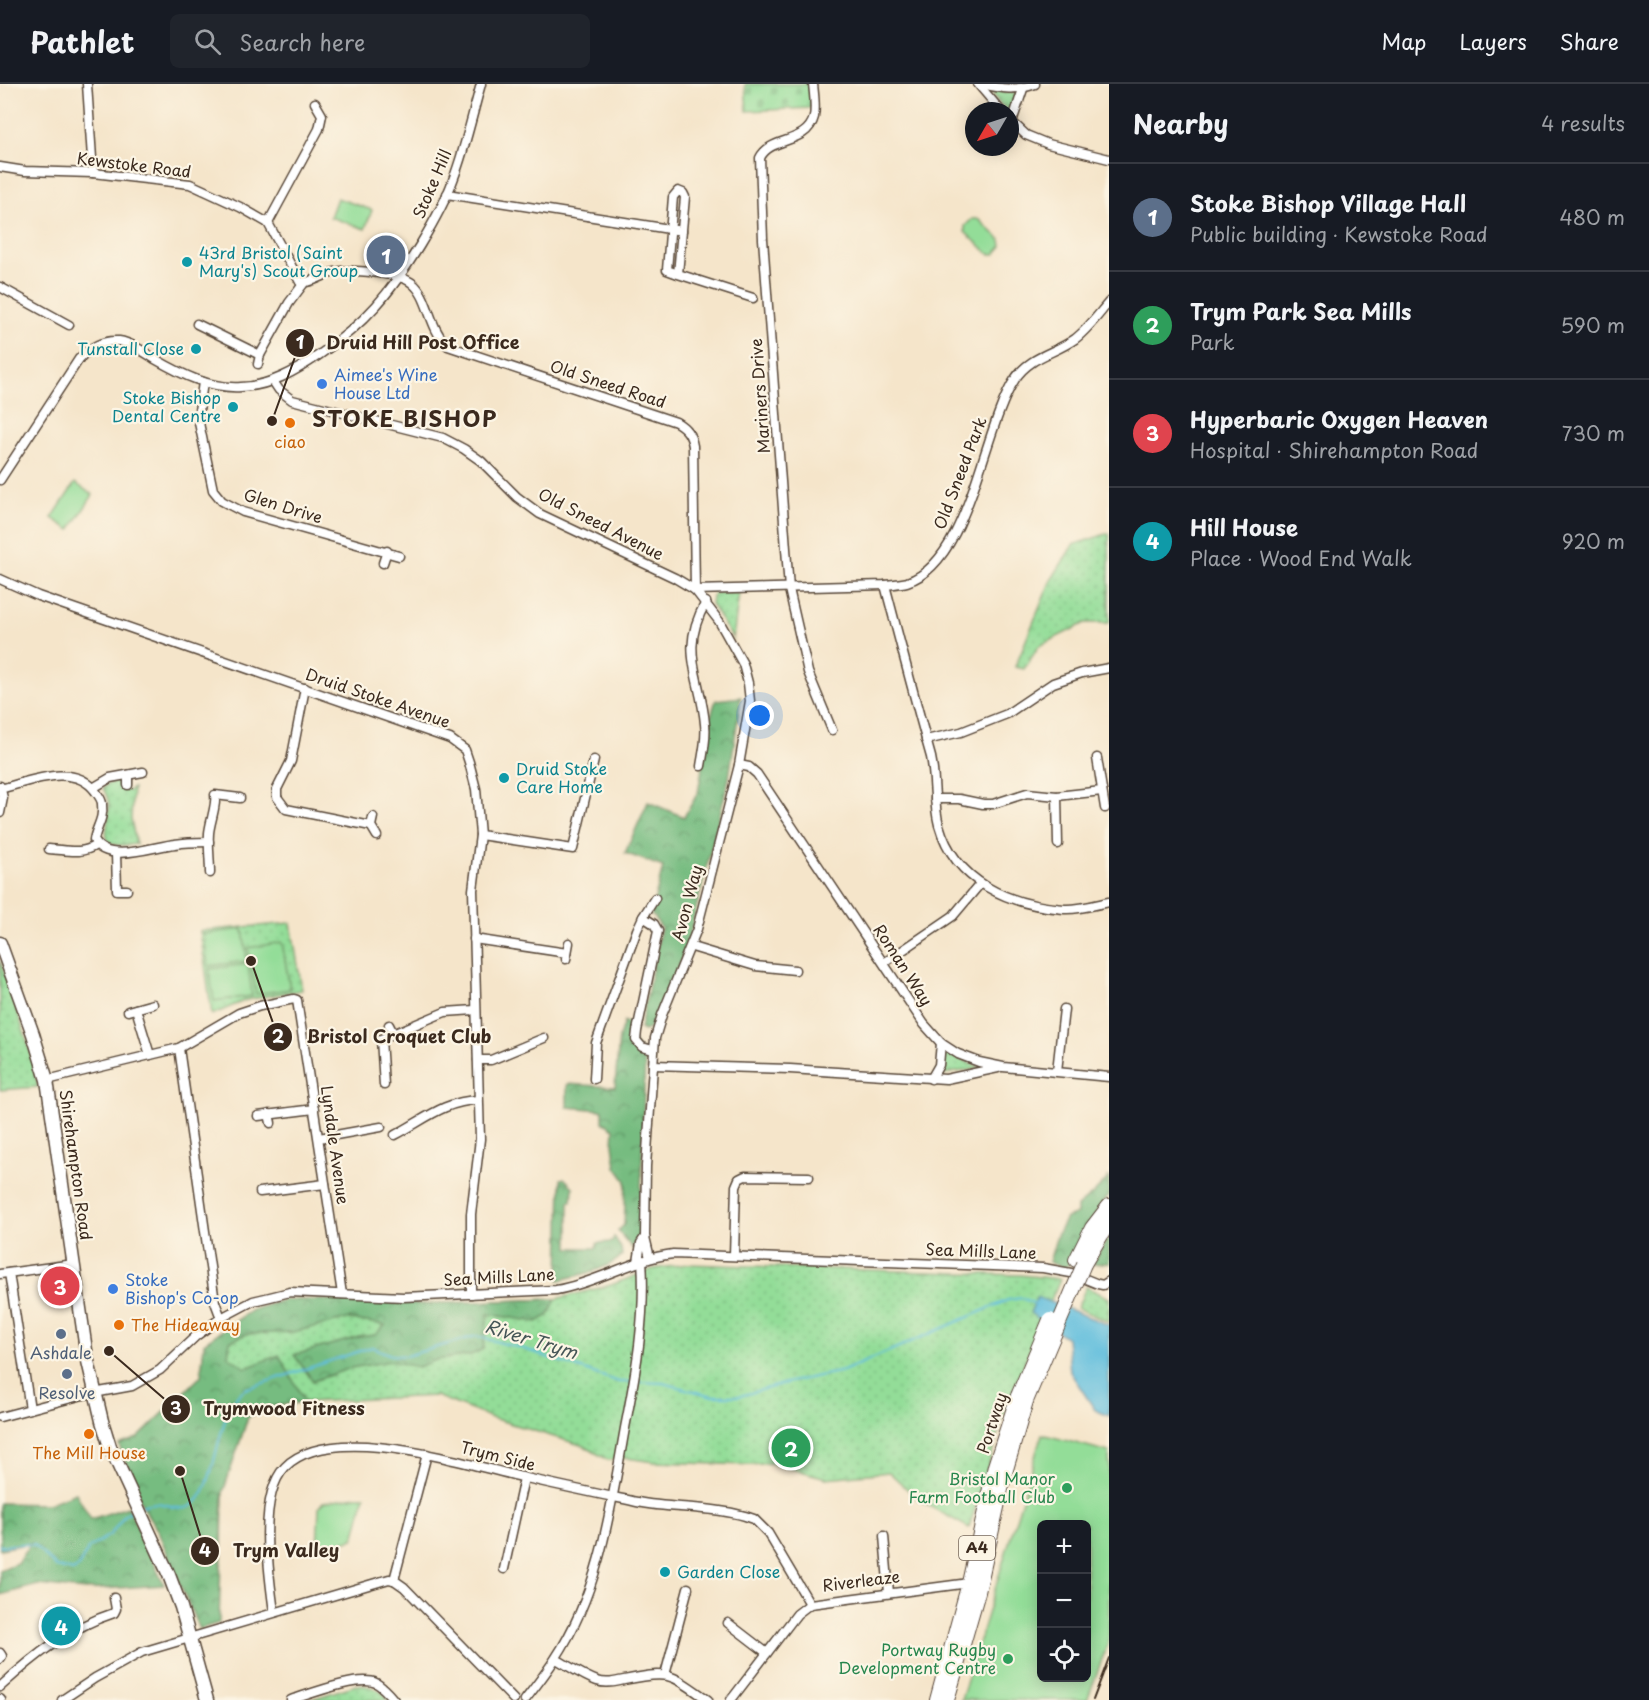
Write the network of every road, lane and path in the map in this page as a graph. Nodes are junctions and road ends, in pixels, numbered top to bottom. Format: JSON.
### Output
{"nodes":[{"id":1,"x":87,"y":84,"type":"edge"},
{"id":2,"x":481,"y":84,"type":"edge"},
{"id":3,"x":813,"y":84,"type":"edge"},
{"id":4,"x":980,"y":84,"type":"edge"},
{"id":5,"x":1035,"y":84,"type":"edge"},
{"id":6,"x":1023,"y":89,"type":"junction"},
{"id":7,"x":994,"y":102,"type":"edge"},
{"id":8,"x":1018,"y":102,"type":"edge"},
{"id":9,"x":315,"y":103,"type":"dead end"},
{"id":10,"x":1019,"y":128,"type":"edge"},
{"id":11,"x":1109,"y":159,"type":"edge"},
{"id":12,"x":0,"y":167,"type":"edge"},
{"id":13,"x":93,"y":173,"type":"junction"},
{"id":14,"x":447,"y":194,"type":"junction"},
{"id":15,"x":268,"y":223,"type":"junction"},
{"id":16,"x":669,"y":230,"type":"junction"},
{"id":17,"x":682,"y":231,"type":"junction"},
{"id":18,"x":678,"y":274,"type":"junction"},
{"id":19,"x":400,"y":277,"type":"junction"},
{"id":20,"x":304,"y":283,"type":"junction"},
{"id":21,"x":0,"y":287,"type":"edge"},
{"id":22,"x":753,"y":298,"type":"dead end"},
{"id":23,"x":1109,"y":302,"type":"edge"},
{"id":24,"x":197,"y":324,"type":"dead end"},
{"id":25,"x":69,"y":325,"type":"dead end"},
{"id":26,"x":273,"y":381,"type":"junction"},
{"id":27,"x":203,"y":382,"type":"junction"},
{"id":28,"x":0,"y":480,"type":"edge"},
{"id":29,"x":387,"y":551,"type":"junction"},
{"id":30,"x":399,"y":556,"type":"dead end"},
{"id":31,"x":383,"y":563,"type":"dead end"},
{"id":32,"x":0,"y":579,"type":"edge"},
{"id":33,"x":885,"y":585,"type":"junction"},
{"id":34,"x":789,"y":589,"type":"junction"},
{"id":35,"x":695,"y":590,"type":"junction"},
{"id":36,"x":706,"y":602,"type":"junction"},
{"id":37,"x":1109,"y":668,"type":"edge"},
{"id":38,"x":305,"y":688,"type":"junction"},
{"id":39,"x":832,"y":730,"type":"dead end"},
{"id":40,"x":926,"y":740,"type":"junction"},
{"id":41,"x":1097,"y":758,"type":"dead end"},
{"id":42,"x":594,"y":760,"type":"dead end"},
{"id":43,"x":739,"y":765,"type":"junction"},
{"id":44,"x":701,"y":766,"type":"dead end"},
{"id":45,"x":143,"y":772,"type":"dead end"},
{"id":46,"x":128,"y":775,"type":"junction"},
{"id":47,"x":128,"y":785,"type":"dead end"},
{"id":48,"x":0,"y":788,"type":"edge"},
{"id":49,"x":93,"y":788,"type":"junction"},
{"id":50,"x":1102,"y":791,"type":"junction"},
{"id":51,"x":1057,"y":796,"type":"junction"},
{"id":52,"x":240,"y":798,"type":"dead end"},
{"id":53,"x":935,"y":799,"type":"junction"},
{"id":54,"x":1105,"y":808,"type":"dead end"},
{"id":55,"x":0,"y":813,"type":"edge"},
{"id":56,"x":480,"y":835,"type":"junction"},
{"id":57,"x":377,"y":836,"type":"dead end"},
{"id":58,"x":209,"y":842,"type":"junction"},
{"id":59,"x":1058,"y":844,"type":"dead end"},
{"id":60,"x":96,"y":845,"type":"junction"},
{"id":61,"x":49,"y":849,"type":"dead end"},
{"id":62,"x":116,"y":853,"type":"junction"},
{"id":63,"x":210,"y":873,"type":"dead end"},
{"id":64,"x":980,"y":884,"type":"junction"},
{"id":65,"x":127,"y":890,"type":"dead end"},
{"id":66,"x":655,"y":898,"type":"dead end"},
{"id":67,"x":1109,"y":902,"type":"edge"},
{"id":68,"x":643,"y":916,"type":"junction"},
{"id":69,"x":474,"y":939,"type":"junction"},
{"id":70,"x":0,"y":944,"type":"edge"},
{"id":71,"x":692,"y":947,"type":"junction"},
{"id":72,"x":567,"y":952,"type":"dead end"},
{"id":73,"x":884,"y":963,"type":"junction"},
{"id":74,"x":795,"y":970,"type":"dead end"},
{"id":75,"x":153,"y":1004,"type":"dead end"},
{"id":76,"x":1064,"y":1009,"type":"dead end"},
{"id":77,"x":476,"y":1010,"type":"junction"},
{"id":78,"x":544,"y":1038,"type":"dead end"},
{"id":79,"x":533,"y":1043,"type":"junction"},
{"id":80,"x":941,"y":1043,"type":"junction"},
{"id":81,"x":179,"y":1048,"type":"junction"},
{"id":82,"x":653,"y":1050,"type":"junction"},
{"id":83,"x":537,"y":1053,"type":"dead end"},
{"id":84,"x":150,"y":1056,"type":"junction"},
{"id":85,"x":478,"y":1060,"type":"junction"},
{"id":86,"x":652,"y":1065,"type":"junction"},
{"id":87,"x":1003,"y":1067,"type":"junction"},
{"id":88,"x":1057,"y":1071,"type":"junction"},
{"id":89,"x":1109,"y":1077,"type":"edge"},
{"id":90,"x":594,"y":1079,"type":"dead end"},
{"id":91,"x":932,"y":1079,"type":"junction"},
{"id":92,"x":47,"y":1080,"type":"junction"},
{"id":93,"x":384,"y":1085,"type":"dead end"},
{"id":94,"x":478,"y":1100,"type":"junction"},
{"id":95,"x":314,"y":1109,"type":"junction"},
{"id":96,"x":258,"y":1116,"type":"dead end"},
{"id":97,"x":371,"y":1118,"type":"dead end"},
{"id":98,"x":398,"y":1121,"type":"dead end"},
{"id":99,"x":319,"y":1138,"type":"junction"},
{"id":100,"x":803,"y":1173,"type":"dead end"},
{"id":101,"x":325,"y":1184,"type":"junction"},
{"id":102,"x":260,"y":1192,"type":"dead end"},
{"id":103,"x":1109,"y":1206,"type":"edge"},
{"id":104,"x":1109,"y":1222,"type":"edge"},
{"id":105,"x":734,"y":1256,"type":"junction"},
{"id":106,"x":643,"y":1260,"type":"junction"},
{"id":107,"x":1080,"y":1262,"type":"junction"},
{"id":108,"x":74,"y":1264,"type":"junction"},
{"id":109,"x":4,"y":1274,"type":"edge"},
{"id":110,"x":1108,"y":1284,"type":"edge"},
{"id":111,"x":342,"y":1294,"type":"junction"},
{"id":112,"x":471,"y":1294,"type":"junction"},
{"id":113,"x":221,"y":1318,"type":"junction"},
{"id":114,"x":95,"y":1394,"type":"junction"},
{"id":115,"x":1022,"y":1398,"type":"junction"},
{"id":116,"x":30,"y":1409,"type":"junction"},
{"id":117,"x":0,"y":1417,"type":"edge"},
{"id":118,"x":427,"y":1454,"type":"junction"},
{"id":119,"x":524,"y":1478,"type":"junction"},
{"id":120,"x":613,"y":1497,"type":"junction"},
{"id":121,"x":884,"y":1536,"type":"dead end"},
{"id":122,"x":504,"y":1569,"type":"dead end"},
{"id":123,"x":394,"y":1580,"type":"junction"},
{"id":124,"x":969,"y":1583,"type":"junction"},
{"id":125,"x":688,"y":1588,"type":"dead end"},
{"id":126,"x":889,"y":1593,"type":"junction"},
{"id":127,"x":114,"y":1598,"type":"dead end"},
{"id":128,"x":810,"y":1604,"type":"junction"},
{"id":129,"x":274,"y":1612,"type":"junction"},
{"id":130,"x":728,"y":1623,"type":"dead end"},
{"id":131,"x":191,"y":1636,"type":"junction"},
{"id":132,"x":0,"y":1653,"type":"edge"},
{"id":133,"x":767,"y":1653,"type":"junction"},
{"id":134,"x":0,"y":1659,"type":"edge"},
{"id":135,"x":556,"y":1659,"type":"junction"},
{"id":136,"x":665,"y":1675,"type":"junction"},
{"id":137,"x":0,"y":1686,"type":"edge"},
{"id":138,"x":62,"y":1700,"type":"edge"},
{"id":139,"x":207,"y":1700,"type":"edge"},
{"id":140,"x":291,"y":1700,"type":"edge"},
{"id":141,"x":394,"y":1700,"type":"edge"},
{"id":142,"x":514,"y":1700,"type":"edge"},
{"id":143,"x":525,"y":1700,"type":"edge"},
{"id":144,"x":708,"y":1700,"type":"edge"},
{"id":145,"x":731,"y":1700,"type":"edge"},
{"id":146,"x":937,"y":1700,"type":"edge"},
{"id":147,"x":947,"y":1700,"type":"edge"}],
"edges":[{"from":1,"to":13,"type":"street"},
{"from":2,"to":14,"type":"street","name":"Stoke Hill"},
{"from":3,"to":34,"type":"street","name":"Mariners Drive"},
{"from":4,"to":6,"type":"street"},
{"from":4,"to":7,"type":"street"},
{"from":5,"to":6,"type":"street"},
{"from":6,"to":8,"type":"street"},
{"from":9,"to":15,"type":"street"},
{"from":10,"to":11,"type":"street"},
{"from":12,"to":13,"type":"street","name":"Kewstoke Road"},
{"from":13,"to":15,"type":"street","name":"Kewstoke Road"},
{"from":14,"to":16,"type":"street"},
{"from":14,"to":19,"type":"street","name":"Stoke Hill"},
{"from":15,"to":20,"type":"street"},
{"from":16,"to":17,"type":"street"},
{"from":16,"to":17,"type":"street"},
{"from":16,"to":18,"type":"street"},
{"from":17,"to":18,"type":"street"},
{"from":18,"to":22,"type":"street"},
{"from":19,"to":20,"type":"street"},
{"from":19,"to":26,"type":"street","name":"Stoke Hill"},
{"from":19,"to":35,"type":"street","name":"Old Sneed Road"},
{"from":20,"to":24,"type":"street"},
{"from":21,"to":25,"type":"street"},
{"from":23,"to":33,"type":"street","name":"Old Sneed Park"},
{"from":26,"to":27,"type":"street","name":"Stoke Hill"},
{"from":26,"to":35,"type":"street","name":"Old Sneed Avenue"},
{"from":27,"to":28,"type":"street","name":"Stoke Hill"},
{"from":27,"to":29,"type":"street","name":"Glen Drive"},
{"from":29,"to":30,"type":"street","name":"Glen Drive"},
{"from":29,"to":31,"type":"street"},
{"from":32,"to":38,"type":"street","name":"Druid Stoke Avenue"},
{"from":33,"to":34,"type":"street","name":"Old Sneed Park"},
{"from":33,"to":40,"type":"street"},
{"from":34,"to":35,"type":"street","name":"Old Sneed Park"},
{"from":34,"to":39,"type":"street","name":"Mariners Drive"},
{"from":35,"to":36,"type":"street","name":"Avon Way"},
{"from":36,"to":43,"type":"street","name":"Avon Way"},
{"from":36,"to":44,"type":"street"},
{"from":37,"to":40,"type":"street"},
{"from":38,"to":56,"type":"street","name":"Druid Stoke Avenue"},
{"from":38,"to":57,"type":"street"},
{"from":40,"to":53,"type":"street"},
{"from":41,"to":50,"type":"street"},
{"from":42,"to":56,"type":"street"},
{"from":43,"to":71,"type":"street","name":"Avon Way"},
{"from":43,"to":73,"type":"street","name":"Roman Way"},
{"from":45,"to":46,"type":"street"},
{"from":46,"to":47,"type":"street"},
{"from":46,"to":49,"type":"street"},
{"from":48,"to":49,"type":"street"},
{"from":48,"to":55,"type":"street"},
{"from":49,"to":60,"type":"street"},
{"from":50,"to":51,"type":"street"},
{"from":50,"to":54,"type":"street"},
{"from":51,"to":53,"type":"street"},
{"from":51,"to":59,"type":"street"},
{"from":52,"to":58,"type":"street"},
{"from":53,"to":64,"type":"street"},
{"from":56,"to":69,"type":"street","name":"Druid Stoke Avenue"},
{"from":58,"to":62,"type":"street"},
{"from":58,"to":63,"type":"street"},
{"from":60,"to":61,"type":"street"},
{"from":60,"to":62,"type":"street"},
{"from":62,"to":65,"type":"street"},
{"from":64,"to":67,"type":"street"},
{"from":64,"to":73,"type":"street"},
{"from":66,"to":68,"type":"street"},
{"from":68,"to":82,"type":"street"},
{"from":68,"to":90,"type":"street"},
{"from":69,"to":72,"type":"street"},
{"from":69,"to":77,"type":"street","name":"Druid Stoke Avenue"},
{"from":70,"to":92,"type":"main road","name":"Shirehampton Road"},
{"from":71,"to":74,"type":"street"},
{"from":71,"to":82,"type":"street","name":"Avon Way"},
{"from":73,"to":80,"type":"street","name":"Roman Way"},
{"from":75,"to":84,"type":"street"},
{"from":76,"to":88,"type":"street"},
{"from":77,"to":85,"type":"street","name":"Druid Stoke Avenue"},
{"from":77,"to":93,"type":"street"},
{"from":78,"to":79,"type":"street"},
{"from":79,"to":83,"type":"street"},
{"from":79,"to":85,"type":"street"},
{"from":80,"to":87,"type":"street","name":"Roman Way"},
{"from":80,"to":91,"type":"street"},
{"from":81,"to":84,"type":"street"},
{"from":81,"to":95,"type":"street","name":"Lyndale Avenue"},
{"from":81,"to":113,"type":"street"},
{"from":82,"to":86,"type":"street","name":"Avon Way"},
{"from":84,"to":92,"type":"street"},
{"from":85,"to":94,"type":"street","name":"Druid Stoke Avenue"},
{"from":86,"to":91,"type":"street"},
{"from":86,"to":106,"type":"street","name":"Avon Way"},
{"from":87,"to":88,"type":"street","name":"Roman Way"},
{"from":87,"to":91,"type":"street"},
{"from":88,"to":89,"type":"street","name":"Roman Way"},
{"from":92,"to":108,"type":"main road","name":"Shirehampton Road"},
{"from":94,"to":98,"type":"street"},
{"from":94,"to":112,"type":"street","name":"Druid Stoke Avenue"},
{"from":95,"to":96,"type":"street"},
{"from":95,"to":99,"type":"street","name":"Lyndale Avenue"},
{"from":97,"to":99,"type":"street"},
{"from":99,"to":101,"type":"street","name":"Lyndale Avenue"},
{"from":100,"to":105,"type":"street"},
{"from":101,"to":102,"type":"street"},
{"from":101,"to":111,"type":"street","name":"Lyndale Avenue"},
{"from":103,"to":107,"type":"highway","name":"Portway","number":"A4"},
{"from":104,"to":107,"type":"highway","name":"Portway","number":"A4"},
{"from":105,"to":106,"type":"street","name":"Sea Mills Lane"},
{"from":105,"to":110,"type":"street","name":"Sea Mills Lane"},
{"from":106,"to":112,"type":"street","name":"Sea Mills Lane"},
{"from":106,"to":120,"type":"street","name":"Avon Way"},
{"from":107,"to":115,"type":"highway","name":"Portway","number":"A4","bridge":true},
{"from":108,"to":109,"type":"street"},
{"from":108,"to":114,"type":"main road","name":"Shirehampton Road"},
{"from":109,"to":116,"type":"street"},
{"from":111,"to":112,"type":"street","name":"Sea Mills Lane"},
{"from":111,"to":113,"type":"street","name":"Sea Mills Lane"},
{"from":113,"to":114,"type":"street","name":"Sea Mills Lane"},
{"from":114,"to":116,"type":"street","name":"Sea Mills Lane"},
{"from":114,"to":131,"type":"main road","name":"Shirehampton Road"},
{"from":115,"to":124,"type":"highway","name":"Portway","number":"A4"},
{"from":115,"to":147,"type":"highway","name":"Portway","number":"A4"},
{"from":116,"to":117,"type":"street","name":"Sea Mills Lane"},
{"from":118,"to":119,"type":"street","name":"Trym Side"},
{"from":118,"to":123,"type":"street"},
{"from":118,"to":129,"type":"street","name":"Trym Side"},
{"from":119,"to":120,"type":"street","name":"Trym Side"},
{"from":119,"to":122,"type":"street"},
{"from":120,"to":128,"type":"street","name":"Trym Side"},
{"from":120,"to":135,"type":"street","name":"Avon Way"},
{"from":121,"to":126,"type":"street"},
{"from":123,"to":129,"type":"street"},
{"from":123,"to":142,"type":"street"},
{"from":124,"to":126,"type":"street","name":"Riverleaze"},
{"from":124,"to":146,"type":"highway","name":"Portway","number":"A4"},
{"from":125,"to":136,"type":"street"},
{"from":126,"to":128,"type":"street","name":"Riverleaze"},
{"from":127,"to":137,"type":"street"},
{"from":128,"to":133,"type":"street","name":"Riverleaze"},
{"from":129,"to":131,"type":"street"},
{"from":130,"to":133,"type":"street"},
{"from":131,"to":138,"type":"street"},
{"from":131,"to":139,"type":"main road","name":"Shirehampton Road"},
{"from":132,"to":134,"type":"street"},
{"from":133,"to":145,"type":"street","name":"Riverleaze"},
{"from":135,"to":136,"type":"street"},
{"from":135,"to":143,"type":"street","name":"Avon Way"},
{"from":136,"to":144,"type":"street"},
{"from":140,"to":141,"type":"street"}]}
